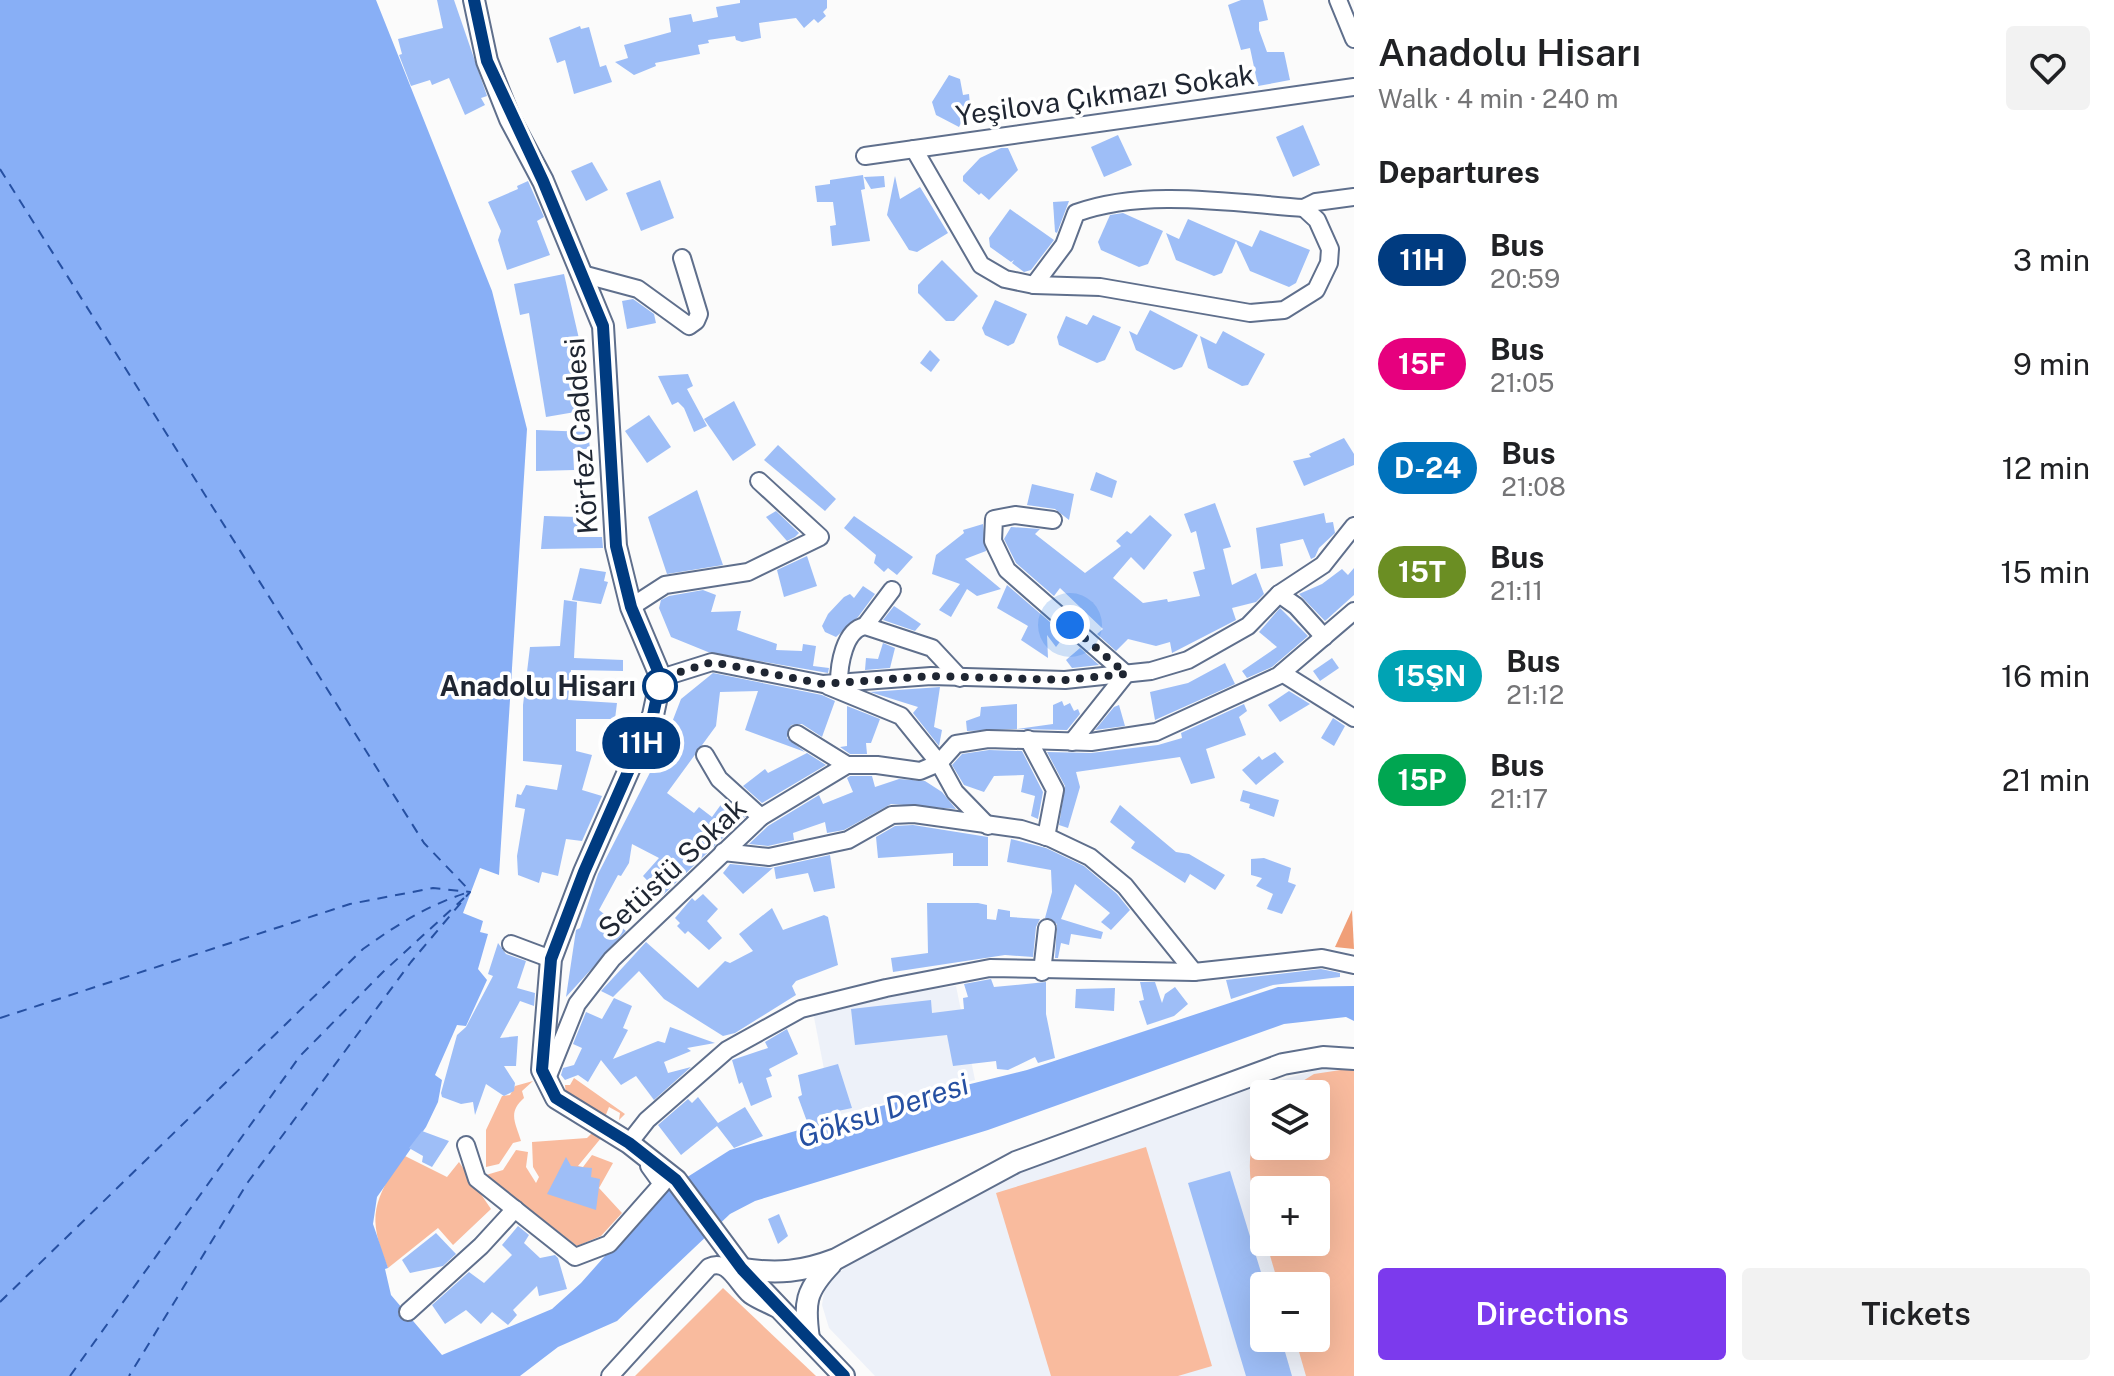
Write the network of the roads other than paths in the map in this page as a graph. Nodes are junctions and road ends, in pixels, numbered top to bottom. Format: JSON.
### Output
{"nodes":[{"id":1,"x":474,"y":0,"type":"edge"},
{"id":2,"x":1338,"y":0,"type":"edge"},
{"id":3,"x":1354,"y":39,"type":"edge"},
{"id":4,"x":1354,"y":87,"type":"edge"},
{"id":5,"x":914,"y":149,"type":"junction"},
{"id":6,"x":865,"y":156,"type":"dead end"},
{"id":7,"x":1354,"y":197,"type":"edge"},
{"id":8,"x":1304,"y":208,"type":"junction"},
{"id":9,"x":682,"y":258,"type":"dead end"},
{"id":10,"x":582,"y":274,"type":"junction"},
{"id":11,"x":1034,"y":285,"type":"junction"},
{"id":12,"x":759,"y":481,"type":"dead end"},
{"id":13,"x":1053,"y":520,"type":"dead end"},
{"id":14,"x":1354,"y":526,"type":"edge"},
{"id":15,"x":892,"y":590,"type":"dead end"},
{"id":16,"x":1279,"y":594,"type":"junction"},
{"id":17,"x":631,"y":607,"type":"junction"},
{"id":18,"x":1354,"y":611,"type":"edge"},
{"id":19,"x":865,"y":626,"type":"junction"},
{"id":20,"x":1324,"y":637,"type":"junction"},
{"id":21,"x":1282,"y":673,"type":"junction"},
{"id":22,"x":1126,"y":674,"type":"junction"},
{"id":23,"x":661,"y":678,"type":"junction"},
{"id":24,"x":960,"y":678,"type":"junction"},
{"id":25,"x":831,"y":684,"type":"junction"},
{"id":26,"x":1354,"y":718,"type":"edge"},
{"id":27,"x":797,"y":734,"type":"dead end"},
{"id":28,"x":1028,"y":739,"type":"junction"},
{"id":29,"x":1072,"y":742,"type":"junction"},
{"id":30,"x":705,"y":755,"type":"dead end"},
{"id":31,"x":939,"y":763,"type":"junction"},
{"id":32,"x":847,"y":765,"type":"junction"},
{"id":33,"x":955,"y":792,"type":"junction"},
{"id":34,"x":761,"y":817,"type":"junction"},
{"id":35,"x":937,"y":819,"type":"junction"},
{"id":36,"x":988,"y":826,"type":"junction"},
{"id":37,"x":1046,"y":837,"type":"junction"},
{"id":38,"x":723,"y":852,"type":"junction"},
{"id":39,"x":1047,"y":928,"type":"dead end"},
{"id":40,"x":511,"y":944,"type":"dead end"},
{"id":41,"x":551,"y":959,"type":"junction"},
{"id":42,"x":1354,"y":965,"type":"edge"},
{"id":43,"x":1042,"y":972,"type":"junction"},
{"id":44,"x":1194,"y":972,"type":"junction"},
{"id":45,"x":1354,"y":1059,"type":"edge"},
{"id":46,"x":546,"y":1081,"type":"junction"},
{"id":47,"x":629,"y":1143,"type":"junction"},
{"id":48,"x":466,"y":1145,"type":"dead end"},
{"id":49,"x":649,"y":1157,"type":"junction"},
{"id":50,"x":515,"y":1209,"type":"junction"},
{"id":51,"x":836,"y":1259,"type":"junction"},
{"id":52,"x":742,"y":1269,"type":"junction"},
{"id":53,"x":408,"y":1312,"type":"dead end"},
{"id":54,"x":784,"y":1313,"type":"junction"},
{"id":55,"x":809,"y":1339,"type":"junction"},
{"id":56,"x":610,"y":1376,"type":"edge"},
{"id":57,"x":844,"y":1376,"type":"edge"}],
"edges":[{"from":1,"to":10,"type":"main road","name":"Körfez Caddesi"},
{"from":2,"to":3,"type":"street"},
{"from":4,"to":5,"type":"street","name":"Yeşilova Çıkmazı Sokak"},
{"from":5,"to":6,"type":"street","name":"Yeşilova Çıkmazı Sokak"},
{"from":5,"to":11,"type":"street"},
{"from":7,"to":8,"type":"street"},
{"from":8,"to":11,"type":"street"},
{"from":8,"to":11,"type":"street"},
{"from":9,"to":10,"type":"street"},
{"from":10,"to":17,"type":"main road","name":"Körfez Caddesi"},
{"from":12,"to":17,"type":"street"},
{"from":13,"to":22,"type":"street"},
{"from":14,"to":16,"type":"street"},
{"from":15,"to":19,"type":"street"},
{"from":16,"to":20,"type":"street"},
{"from":16,"to":22,"type":"street"},
{"from":17,"to":23,"type":"main road","name":"Körfez Caddesi"},
{"from":18,"to":20,"type":"street"},
{"from":19,"to":24,"type":"street"},
{"from":19,"to":25,"type":"street"},
{"from":20,"to":21,"type":"street"},
{"from":21,"to":26,"type":"street"},
{"from":21,"to":29,"type":"street"},
{"from":22,"to":24,"type":"street"},
{"from":22,"to":29,"type":"street"},
{"from":23,"to":25,"type":"street"},
{"from":23,"to":41,"type":"main road"},
{"from":24,"to":25,"type":"street"},
{"from":25,"to":31,"type":"street"},
{"from":27,"to":32,"type":"street"},
{"from":28,"to":29,"type":"street"},
{"from":28,"to":31,"type":"street"},
{"from":28,"to":37,"type":"street"},
{"from":30,"to":34,"type":"street"},
{"from":31,"to":32,"type":"street"},
{"from":31,"to":33,"type":"street"},
{"from":32,"to":34,"type":"street","name":"Setüstü Sokak"},
{"from":33,"to":35,"type":"street"},
{"from":33,"to":36,"type":"street"},
{"from":34,"to":38,"type":"street","name":"Setüstü Sokak"},
{"from":35,"to":36,"type":"street"},
{"from":35,"to":38,"type":"street"},
{"from":36,"to":37,"type":"street"},
{"from":37,"to":44,"type":"street"},
{"from":38,"to":46,"type":"street","name":"Setüstü Sokak"},
{"from":39,"to":43,"type":"street"},
{"from":40,"to":41,"type":"street"},
{"from":41,"to":46,"type":"main road"},
{"from":42,"to":44,"type":"street"},
{"from":43,"to":44,"type":"street"},
{"from":43,"to":47,"type":"street"},
{"from":45,"to":51,"type":"main road"},
{"from":46,"to":47,"type":"main road"},
{"from":47,"to":49,"type":"main road"},
{"from":48,"to":50,"type":"street"},
{"from":49,"to":50,"type":"street"},
{"from":49,"to":52,"type":"main road"},
{"from":50,"to":53,"type":"street"},
{"from":51,"to":52,"type":"main road"},
{"from":51,"to":55,"type":"main road"},
{"from":52,"to":54,"type":"main road"},
{"from":54,"to":55,"type":"main road"},
{"from":54,"to":56,"type":"street"},
{"from":55,"to":57,"type":"main road"}]}
